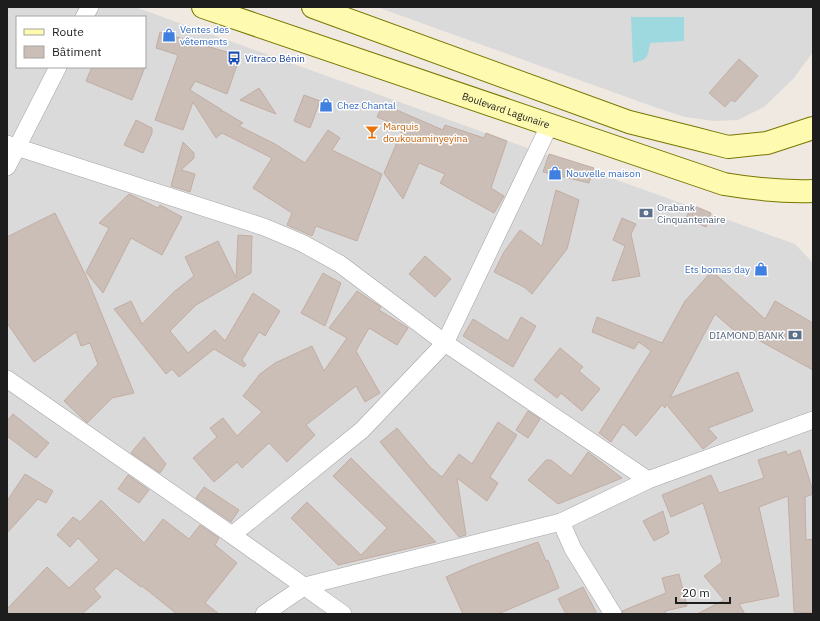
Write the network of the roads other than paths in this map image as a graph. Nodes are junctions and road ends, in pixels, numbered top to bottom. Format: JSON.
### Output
{"nodes":[{"id":1,"x":90,"y":7,"type":"edge"},
{"id":2,"x":203,"y":7,"type":"edge"},
{"id":3,"x":313,"y":7,"type":"edge"},
{"id":4,"x":85,"y":16,"type":"edge"},
{"id":5,"x":57,"y":68,"type":"edge"},
{"id":6,"x":550,"y":124,"type":"junction"},
{"id":7,"x":813,"y":128,"type":"edge"},
{"id":8,"x":12,"y":145,"type":"edge"},
{"id":9,"x":7,"y":167,"type":"edge"},
{"id":10,"x":813,"y":191,"type":"edge"},
{"id":11,"x":445,"y":343,"type":"junction"},
{"id":12,"x":7,"y":379,"type":"edge"},
{"id":13,"x":813,"y":420,"type":"edge"},
{"id":14,"x":648,"y":480,"type":"junction"},
{"id":15,"x":561,"y":522,"type":"junction"},
{"id":16,"x":232,"y":535,"type":"junction"},
{"id":17,"x":305,"y":586,"type":"junction"},
{"id":18,"x":264,"y":614,"type":"edge"},
{"id":19,"x":343,"y":614,"type":"edge"},
{"id":20,"x":614,"y":614,"type":"edge"}],
"edges":[{"from":1,"to":4,"type":"street"},
{"from":2,"to":6,"type":"main road","name":"Boulevard Lagunaire"},
{"from":3,"to":7,"type":"main road"},
{"from":5,"to":8,"type":"street"},
{"from":6,"to":10,"type":"main road","name":"Boulevard Lagunaire"},
{"from":6,"to":11,"type":"street"},
{"from":8,"to":9,"type":"street"},
{"from":8,"to":11,"type":"street"},
{"from":11,"to":14,"type":"street"},
{"from":11,"to":16,"type":"street"},
{"from":12,"to":16,"type":"street"},
{"from":13,"to":14,"type":"street"},
{"from":14,"to":15,"type":"street"},
{"from":15,"to":17,"type":"street"},
{"from":15,"to":20,"type":"street"},
{"from":16,"to":17,"type":"street"},
{"from":17,"to":18,"type":"street"},
{"from":17,"to":19,"type":"street"}]}
